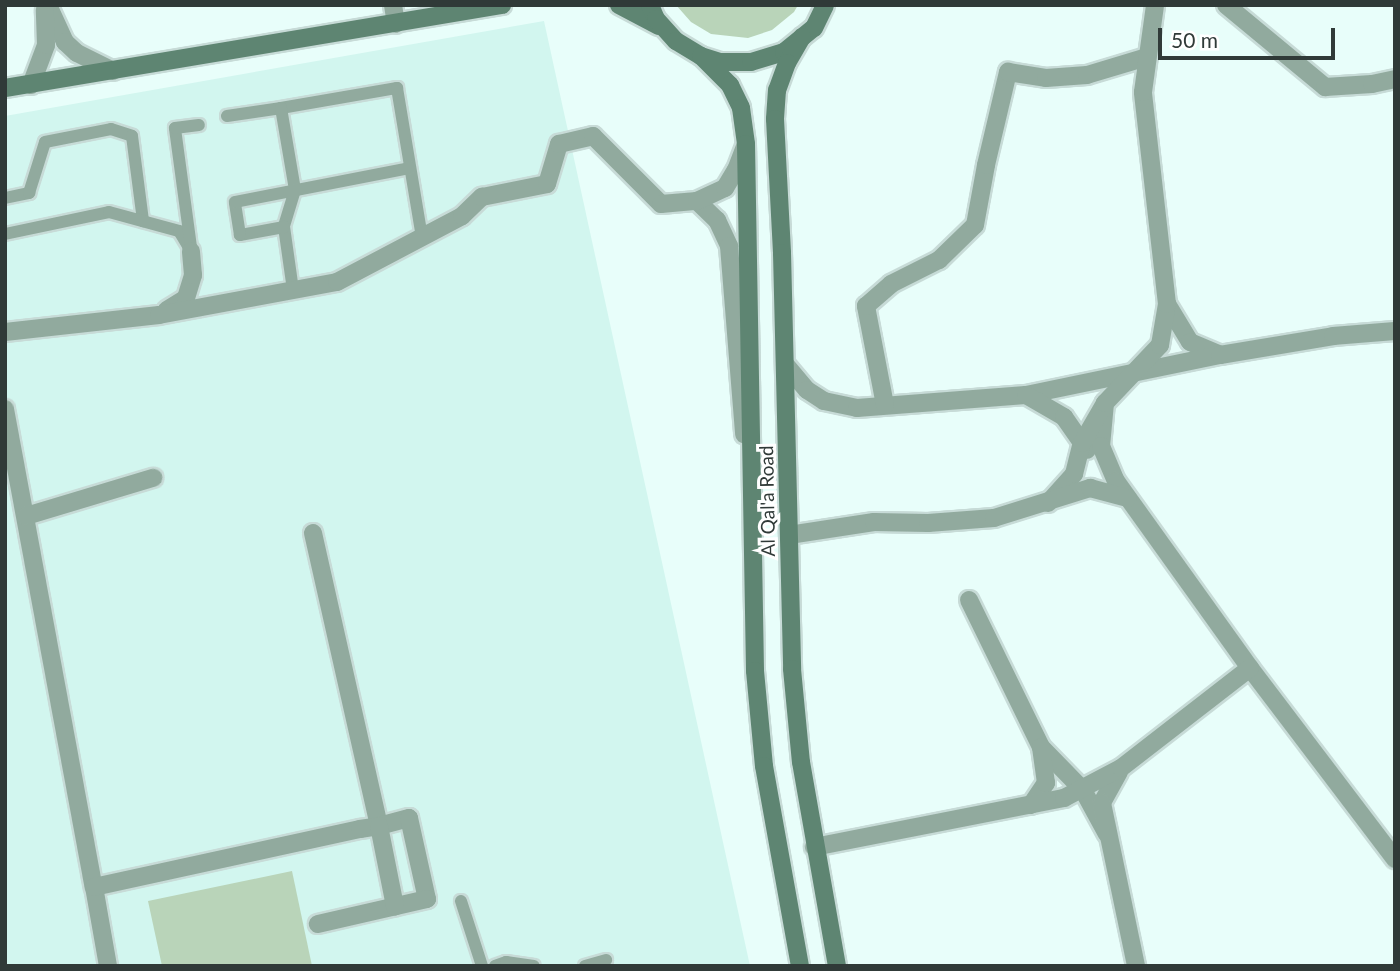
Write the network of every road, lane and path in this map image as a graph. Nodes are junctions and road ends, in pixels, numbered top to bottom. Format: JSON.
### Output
{"nodes":[{"id":1,"x":46,"y":5,"type":"edge"},
{"id":2,"x":393,"y":5,"type":"edge"},
{"id":3,"x":502,"y":5,"type":"edge"},
{"id":4,"x":619,"y":5,"type":"edge"},
{"id":5,"x":650,"y":5,"type":"edge"},
{"id":6,"x":825,"y":5,"type":"edge"},
{"id":7,"x":1156,"y":5,"type":"edge"},
{"id":8,"x":1226,"y":5,"type":"edge"},
{"id":9,"x":474,"y":8,"type":"edge"},
{"id":10,"x":396,"y":23,"type":"junction"},
{"id":11,"x":664,"y":29,"type":"junction"},
{"id":12,"x":802,"y":37,"type":"junction"},
{"id":13,"x":701,"y":56,"type":"junction"},
{"id":14,"x":1147,"y":57,"type":"junction"},
{"id":15,"x":113,"y":71,"type":"junction"},
{"id":16,"x":1395,"y":79,"type":"edge"},
{"id":17,"x":31,"y":85,"type":"junction"},
{"id":18,"x":5,"y":89,"type":"edge"},
{"id":19,"x":281,"y":108,"type":"junction"},
{"id":20,"x":226,"y":116,"type":"dead end"},
{"id":21,"x":199,"y":125,"type":"dead end"},
{"id":22,"x":746,"y":144,"type":"junction"},
{"id":23,"x":411,"y":168,"type":"junction"},
{"id":24,"x":295,"y":190,"type":"junction"},
{"id":25,"x":5,"y":198,"type":"edge"},
{"id":26,"x":697,"y":201,"type":"junction"},
{"id":27,"x":143,"y":221,"type":"junction"},
{"id":28,"x":284,"y":227,"type":"junction"},
{"id":29,"x":5,"y":234,"type":"edge"},
{"id":30,"x":422,"y":237,"type":"junction"},
{"id":31,"x":191,"y":251,"type":"junction"},
{"id":32,"x":293,"y":290,"type":"junction"},
{"id":33,"x":1167,"y":304,"type":"junction"},
{"id":34,"x":159,"y":315,"type":"junction"},
{"id":35,"x":1395,"y":331,"type":"edge"},
{"id":36,"x":5,"y":332,"type":"edge"},
{"id":37,"x":1220,"y":355,"type":"junction"},
{"id":38,"x":785,"y":364,"type":"junction"},
{"id":39,"x":1134,"y":371,"type":"junction"},
{"id":40,"x":1026,"y":395,"type":"junction"},
{"id":41,"x":1105,"y":403,"type":"junction"},
{"id":42,"x":885,"y":405,"type":"junction"},
{"id":43,"x":5,"y":408,"type":"edge"},
{"id":44,"x":1082,"y":443,"type":"junction"},
{"id":45,"x":153,"y":478,"type":"dead end"},
{"id":46,"x":1116,"y":481,"type":"junction"},
{"id":47,"x":1128,"y":498,"type":"junction"},
{"id":48,"x":1048,"y":503,"type":"junction"},
{"id":49,"x":26,"y":516,"type":"junction"},
{"id":50,"x":313,"y":533,"type":"dead end"},
{"id":51,"x":789,"y":535,"type":"junction"},
{"id":52,"x":753,"y":552,"type":"junction"},
{"id":53,"x":969,"y":600,"type":"dead end"},
{"id":54,"x":1250,"y":668,"type":"junction"},
{"id":55,"x":1041,"y":747,"type":"junction"},
{"id":56,"x":1121,"y":768,"type":"junction"},
{"id":57,"x":1083,"y":790,"type":"junction"},
{"id":58,"x":1031,"y":805,"type":"junction"},
{"id":59,"x":379,"y":826,"type":"junction"},
{"id":60,"x":1107,"y":834,"type":"junction"},
{"id":61,"x":814,"y":847,"type":"junction"},
{"id":62,"x":1395,"y":859,"type":"edge"},
{"id":63,"x":94,"y":887,"type":"junction"},
{"id":64,"x":461,"y":901,"type":"dead end"},
{"id":65,"x":396,"y":906,"type":"junction"},
{"id":66,"x":317,"y":924,"type":"dead end"},
{"id":67,"x":606,"y":960,"type":"dead end"},
{"id":68,"x":108,"y":966,"type":"edge"},
{"id":69,"x":482,"y":966,"type":"edge"},
{"id":70,"x":495,"y":966,"type":"edge"},
{"id":71,"x":534,"y":966,"type":"edge"},
{"id":72,"x":585,"y":966,"type":"edge"},
{"id":73,"x":800,"y":966,"type":"edge"},
{"id":74,"x":837,"y":966,"type":"edge"},
{"id":75,"x":1136,"y":966,"type":"edge"}],
"edges":[{"from":1,"to":15,"type":"street"},
{"from":1,"to":17,"type":"street"},
{"from":2,"to":10,"type":"street"},
{"from":3,"to":9,"type":"main road"},
{"from":4,"to":11,"type":"main road"},
{"from":5,"to":11,"type":"main road"},
{"from":6,"to":12,"type":"main road"},
{"from":7,"to":14,"type":"street"},
{"from":8,"to":16,"type":"street"},
{"from":9,"to":10,"type":"main road"},
{"from":10,"to":15,"type":"main road"},
{"from":11,"to":13,"type":"main road"},
{"from":12,"to":13,"type":"main road"},
{"from":12,"to":38,"type":"main road","name":"Al Qal'a Road"},
{"from":13,"to":22,"type":"main road","name":"Al Qal'a Road"},
{"from":14,"to":33,"type":"street"},
{"from":14,"to":42,"type":"street"},
{"from":15,"to":17,"type":"main road"},
{"from":17,"to":18,"type":"main road"},
{"from":19,"to":20,"type":"lane"},
{"from":19,"to":23,"type":"lane"},
{"from":19,"to":24,"type":"lane"},
{"from":21,"to":31,"type":"lane"},
{"from":22,"to":26,"type":"street"},
{"from":22,"to":52,"type":"main road","name":"Al Qal'a Road"},
{"from":23,"to":24,"type":"lane"},
{"from":23,"to":30,"type":"lane"},
{"from":24,"to":28,"type":"lane"},
{"from":24,"to":28,"type":"lane"},
{"from":25,"to":27,"type":"lane"},
{"from":26,"to":30,"type":"street"},
{"from":26,"to":52,"type":"street"},
{"from":27,"to":29,"type":"lane"},
{"from":27,"to":31,"type":"lane"},
{"from":28,"to":32,"type":"lane"},
{"from":30,"to":32,"type":"street"},
{"from":31,"to":34,"type":"street"},
{"from":32,"to":34,"type":"street"},
{"from":33,"to":37,"type":"street"},
{"from":33,"to":39,"type":"street"},
{"from":34,"to":36,"type":"street"},
{"from":35,"to":37,"type":"street"},
{"from":37,"to":39,"type":"street"},
{"from":38,"to":42,"type":"street"},
{"from":38,"to":51,"type":"main road","name":"Al Qal'a Road"},
{"from":39,"to":40,"type":"street"},
{"from":39,"to":41,"type":"street"},
{"from":40,"to":42,"type":"street"},
{"from":40,"to":44,"type":"street"},
{"from":41,"to":44,"type":"street"},
{"from":41,"to":46,"type":"street"},
{"from":43,"to":49,"type":"street"},
{"from":44,"to":46,"type":"street"},
{"from":44,"to":48,"type":"street"},
{"from":45,"to":49,"type":"street"},
{"from":46,"to":47,"type":"street"},
{"from":47,"to":48,"type":"street"},
{"from":47,"to":54,"type":"street"},
{"from":48,"to":51,"type":"street"},
{"from":49,"to":63,"type":"street"},
{"from":50,"to":59,"type":"street"},
{"from":51,"to":61,"type":"main road","name":"Al Qal'a Road"},
{"from":52,"to":73,"type":"main road","name":"Al Qal'a Road"},
{"from":53,"to":55,"type":"street"},
{"from":54,"to":56,"type":"street"},
{"from":54,"to":62,"type":"street"},
{"from":55,"to":57,"type":"street"},
{"from":55,"to":58,"type":"street"},
{"from":56,"to":57,"type":"street"},
{"from":56,"to":60,"type":"street"},
{"from":57,"to":58,"type":"street"},
{"from":57,"to":60,"type":"street"},
{"from":58,"to":61,"type":"street"},
{"from":59,"to":63,"type":"street"},
{"from":59,"to":65,"type":"street"},
{"from":59,"to":65,"type":"street"},
{"from":60,"to":75,"type":"street"},
{"from":61,"to":74,"type":"main road","name":"Al Qal'a Road"},
{"from":63,"to":68,"type":"street"},
{"from":64,"to":69,"type":"lane"},
{"from":65,"to":66,"type":"street"},
{"from":67,"to":72,"type":"lane"},
{"from":70,"to":71,"type":"lane"}]}
